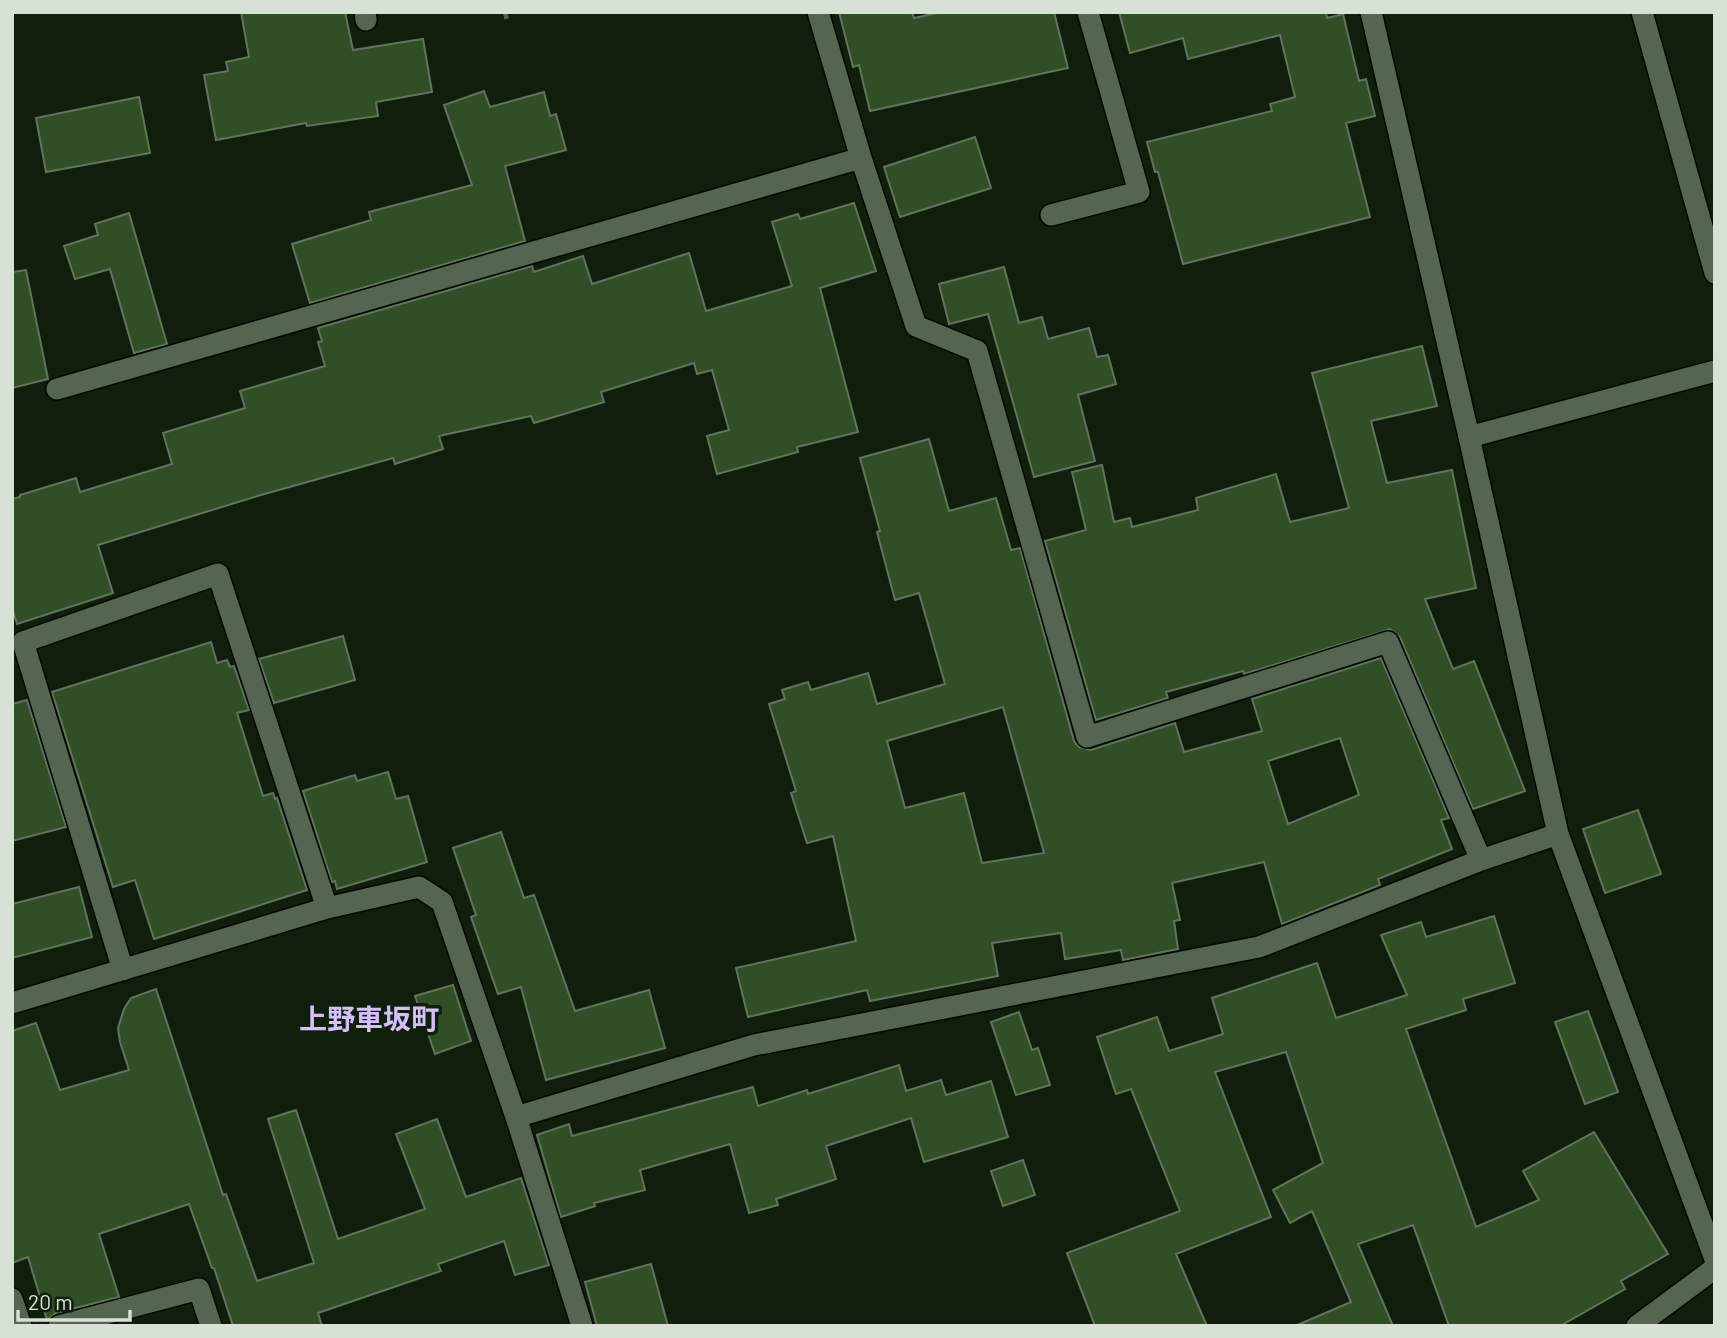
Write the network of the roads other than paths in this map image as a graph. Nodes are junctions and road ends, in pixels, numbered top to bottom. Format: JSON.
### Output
{"nodes":[{"id":1,"x":818,"y":12,"type":"edge"},
{"id":2,"x":1088,"y":12,"type":"edge"},
{"id":3,"x":1371,"y":12,"type":"edge"},
{"id":4,"x":1642,"y":12,"type":"edge"},
{"id":5,"x":861,"y":158,"type":"junction"},
{"id":6,"x":1051,"y":215,"type":"dead end"},
{"id":7,"x":1715,"y":273,"type":"edge"},
{"id":8,"x":1715,"y":371,"type":"edge"},
{"id":9,"x":57,"y":389,"type":"dead end"},
{"id":10,"x":1469,"y":436,"type":"junction"},
{"id":11,"x":1558,"y":834,"type":"junction"},
{"id":12,"x":1481,"y":860,"type":"junction"},
{"id":13,"x":327,"y":908,"type":"junction"},
{"id":14,"x":123,"y":971,"type":"junction"},
{"id":15,"x":12,"y":1003,"type":"edge"},
{"id":16,"x":516,"y":1117,"type":"junction"},
{"id":17,"x":1715,"y":1259,"type":"edge"},
{"id":18,"x":1715,"y":1268,"type":"edge"},
{"id":19,"x":12,"y":1299,"type":"edge"},
{"id":20,"x":21,"y":1326,"type":"edge"},
{"id":21,"x":59,"y":1326,"type":"edge"},
{"id":22,"x":211,"y":1326,"type":"edge"},
{"id":23,"x":582,"y":1326,"type":"edge"},
{"id":24,"x":1637,"y":1326,"type":"edge"}],
"edges":[{"from":1,"to":5,"type":"street"},
{"from":2,"to":6,"type":"street"},
{"from":3,"to":10,"type":"street"},
{"from":4,"to":7,"type":"street"},
{"from":5,"to":9,"type":"street"},
{"from":5,"to":12,"type":"street"},
{"from":8,"to":10,"type":"street"},
{"from":10,"to":11,"type":"street"},
{"from":11,"to":12,"type":"street"},
{"from":11,"to":17,"type":"street"},
{"from":12,"to":16,"type":"street"},
{"from":13,"to":14,"type":"street"},
{"from":13,"to":14,"type":"street"},
{"from":13,"to":16,"type":"street"},
{"from":14,"to":15,"type":"street"},
{"from":16,"to":23,"type":"street"},
{"from":18,"to":24,"type":"street"},
{"from":19,"to":20,"type":"street"},
{"from":21,"to":22,"type":"street"}]}
